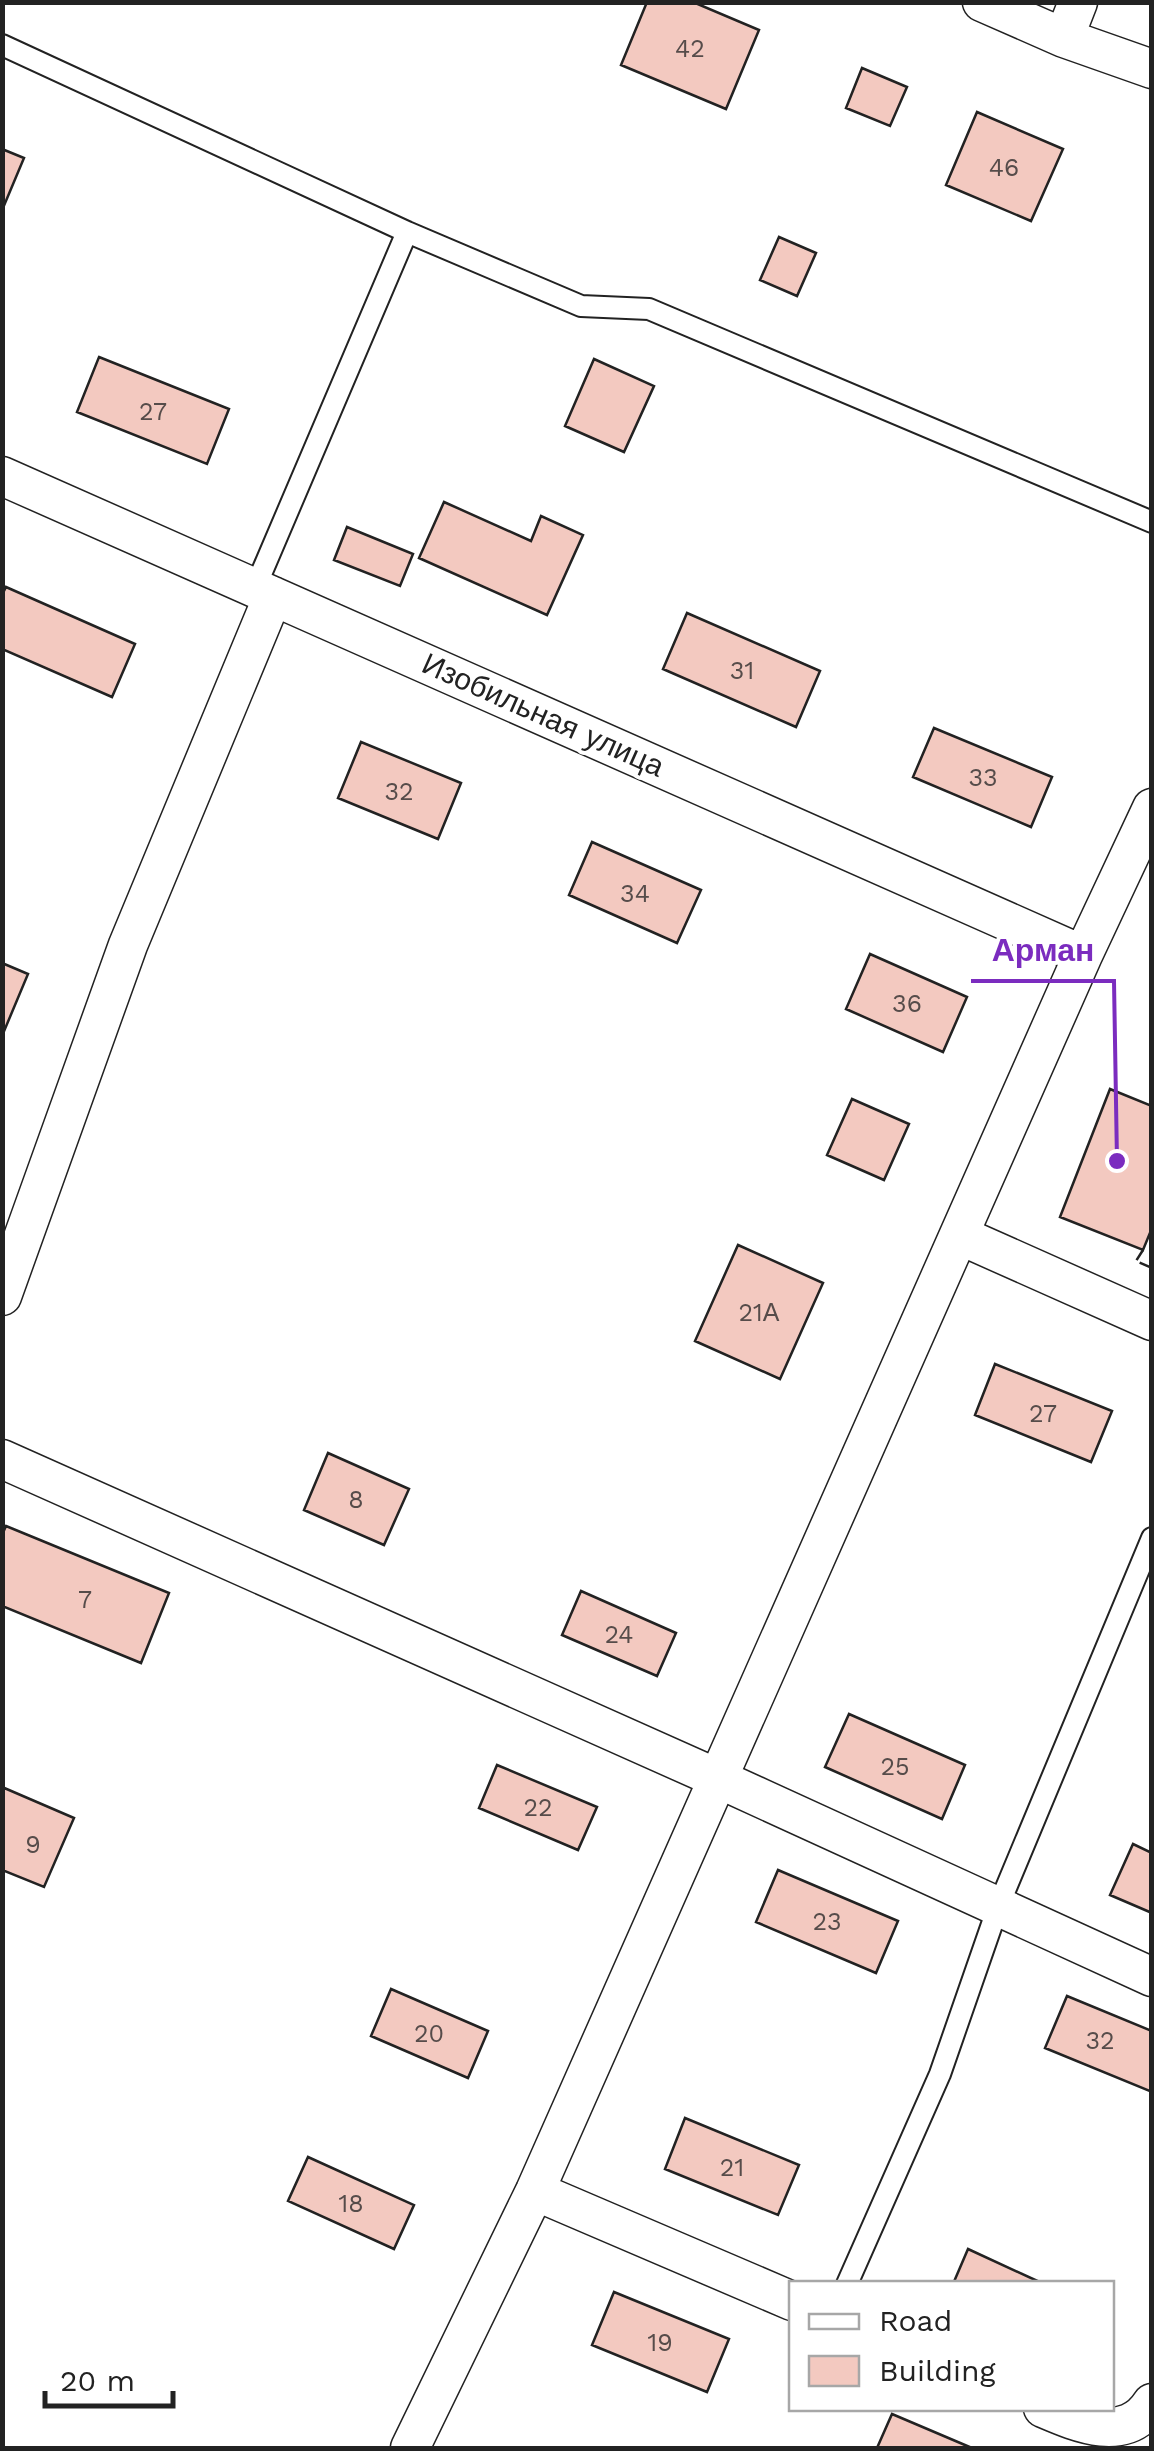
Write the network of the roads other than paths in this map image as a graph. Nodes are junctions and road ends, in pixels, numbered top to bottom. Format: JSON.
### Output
{"nodes":[{"id":1,"x":982,"y":2,"type":"edge"},
{"id":2,"x":1078,"y":2,"type":"edge"},
{"id":3,"x":1064,"y":38,"type":"junction"},
{"id":4,"x":2,"y":45,"type":"edge"},
{"id":5,"x":1152,"y":69,"type":"edge"},
{"id":6,"x":407,"y":232,"type":"junction"},
{"id":7,"x":2,"y":476,"type":"edge"},
{"id":8,"x":1152,"y":522,"type":"edge"},
{"id":9,"x":264,"y":592,"type":"junction"},
{"id":10,"x":1152,"y":808,"type":"edge"},
{"id":11,"x":1082,"y":955,"type":"junction"},
{"id":12,"x":959,"y":1235,"type":"junction"},
{"id":13,"x":2,"y":1296,"type":"edge"},
{"id":14,"x":1152,"y":1321,"type":"edge"},
{"id":15,"x":2,"y":1458,"type":"edge"},
{"id":16,"x":1152,"y":1538,"type":"edge"},
{"id":17,"x":719,"y":1779,"type":"junction"},
{"id":18,"x":998,"y":1906,"type":"junction"},
{"id":19,"x":1152,"y":1977,"type":"edge"},
{"id":20,"x":535,"y":2190,"type":"junction"},
{"id":21,"x":848,"y":2281,"type":"edge"},
{"id":22,"x":789,"y":2300,"type":"edge"},
{"id":23,"x":1152,"y":2403,"type":"edge"},
{"id":24,"x":1050,"y":2411,"type":"edge"},
{"id":25,"x":410,"y":2448,"type":"edge"}],
"edges":[{"from":1,"to":3,"type":"street"},
{"from":2,"to":3,"type":"street"},
{"from":3,"to":5,"type":"street"},
{"from":4,"to":6,"type":"lane"},
{"from":6,"to":8,"type":"lane"},
{"from":6,"to":9,"type":"lane"},
{"from":7,"to":9,"type":"street","name":"Изобильная улица"},
{"from":9,"to":11,"type":"street","name":"Изобильная улица"},
{"from":9,"to":13,"type":"street"},
{"from":10,"to":11,"type":"street"},
{"from":11,"to":12,"type":"street"},
{"from":12,"to":14,"type":"street"},
{"from":12,"to":17,"type":"street"},
{"from":15,"to":17,"type":"street"},
{"from":16,"to":18,"type":"lane"},
{"from":17,"to":18,"type":"street"},
{"from":17,"to":20,"type":"street"},
{"from":18,"to":19,"type":"street"},
{"from":18,"to":21,"type":"lane"},
{"from":20,"to":22,"type":"street"},
{"from":20,"to":25,"type":"street"},
{"from":23,"to":24,"type":"street"}]}
